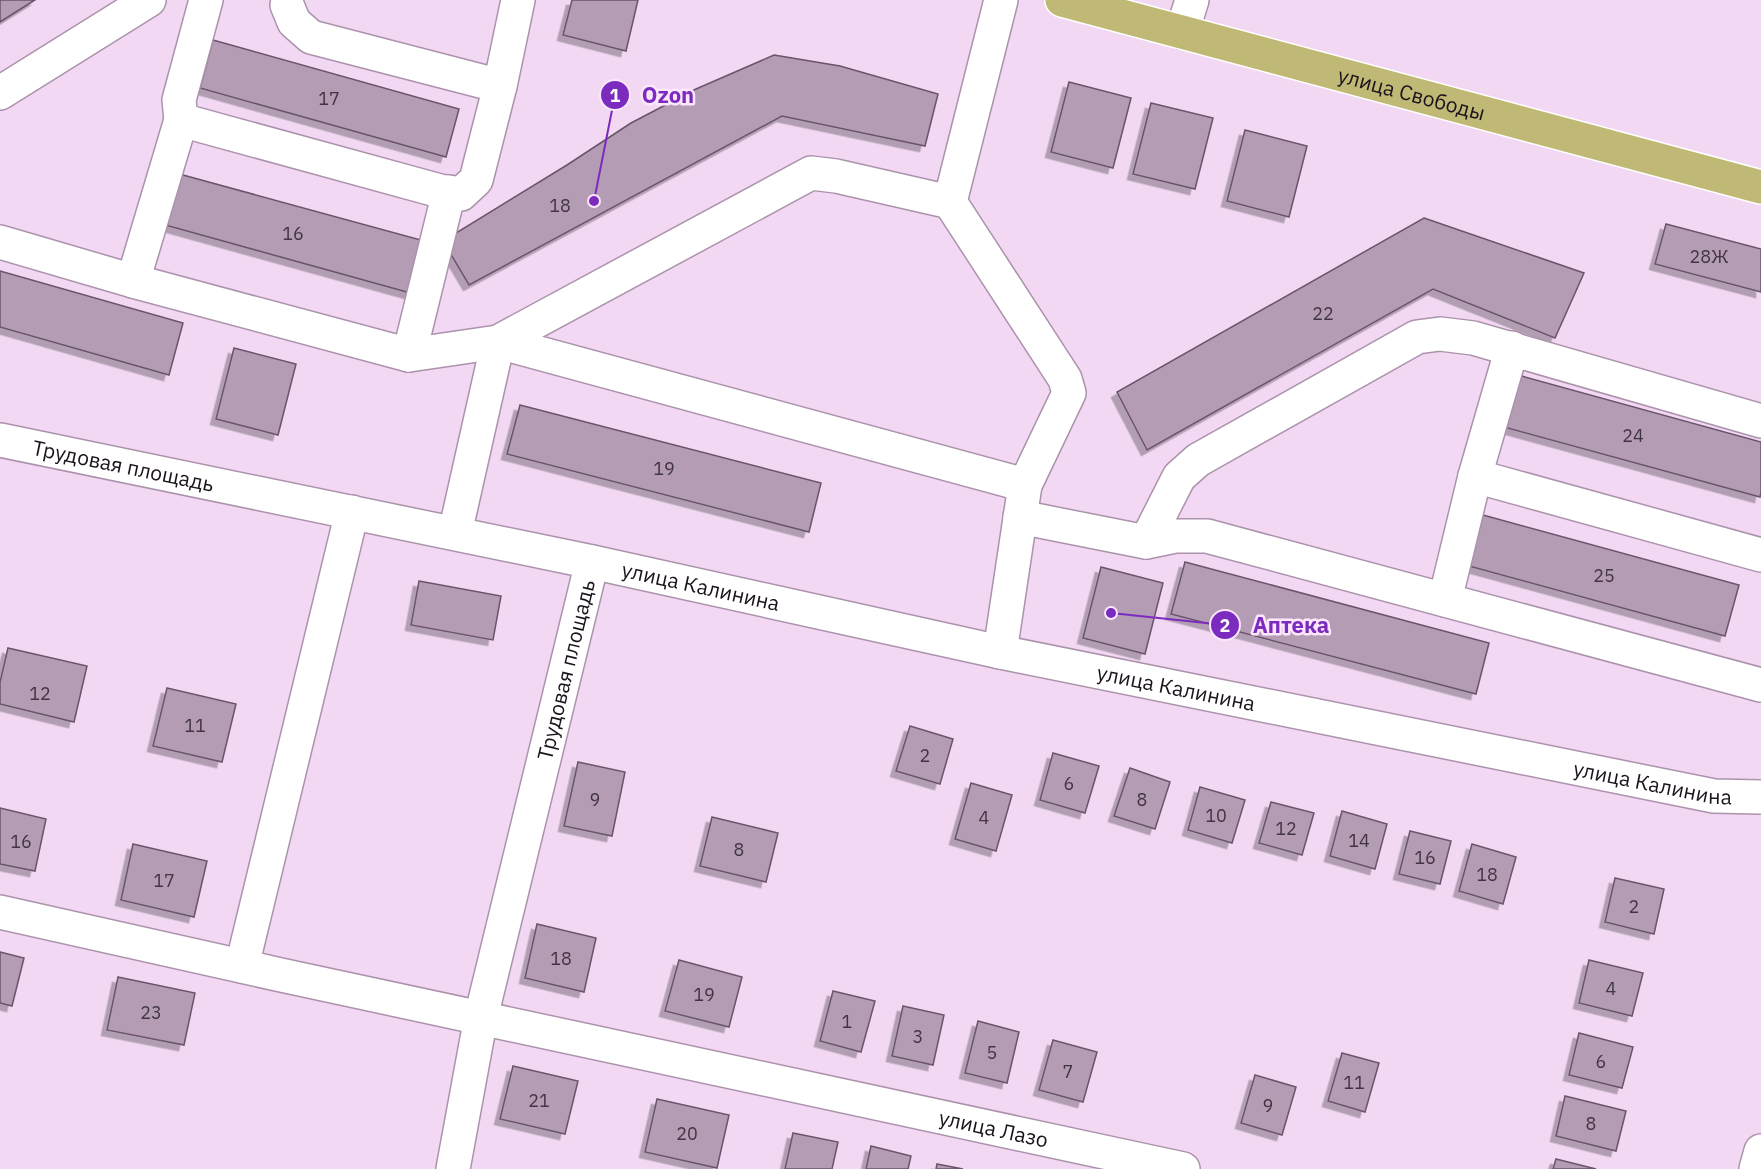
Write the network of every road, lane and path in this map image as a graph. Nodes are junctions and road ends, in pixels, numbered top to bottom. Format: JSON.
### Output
{"nodes":[{"id":1,"x":149,"y":0,"type":"edge"},
{"id":2,"x":206,"y":0,"type":"edge"},
{"id":3,"x":518,"y":0,"type":"edge"},
{"id":4,"x":1000,"y":0,"type":"edge"},
{"id":5,"x":1062,"y":0,"type":"edge"},
{"id":6,"x":1192,"y":0,"type":"edge"},
{"id":7,"x":279,"y":2,"type":"edge"},
{"id":8,"x":1182,"y":32,"type":"junction"},
{"id":9,"x":500,"y":86,"type":"junction"},
{"id":10,"x":0,"y":93,"type":"edge"},
{"id":11,"x":181,"y":120,"type":"junction"},
{"id":12,"x":1761,"y":187,"type":"edge"},
{"id":13,"x":449,"y":192,"type":"junction"},
{"id":14,"x":950,"y":202,"type":"junction"},
{"id":15,"x":0,"y":242,"type":"edge"},
{"id":16,"x":133,"y":281,"type":"junction"},
{"id":17,"x":498,"y":342,"type":"junction"},
{"id":18,"x":1512,"y":348,"type":"junction"},
{"id":19,"x":409,"y":355,"type":"junction"},
{"id":20,"x":1761,"y":421,"type":"edge"},
{"id":21,"x":0,"y":440,"type":"edge"},
{"id":22,"x":1475,"y":476,"type":"junction"},
{"id":23,"x":1023,"y":501,"type":"junction"},
{"id":24,"x":352,"y":512,"type":"junction"},
{"id":25,"x":455,"y":533,"type":"junction"},
{"id":26,"x":1146,"y":542,"type":"junction"},
{"id":27,"x":1761,"y":555,"type":"edge"},
{"id":28,"x":592,"y":562,"type":"junction"},
{"id":29,"x":1445,"y":600,"type":"junction"},
{"id":30,"x":999,"y":652,"type":"junction"},
{"id":31,"x":1761,"y":685,"type":"edge"},
{"id":32,"x":1761,"y":797,"type":"edge"},
{"id":33,"x":0,"y":912,"type":"edge"},
{"id":34,"x":242,"y":966,"type":"junction"},
{"id":35,"x":481,"y":1017,"type":"junction"},
{"id":36,"x":1761,"y":1151,"type":"edge"},
{"id":37,"x":453,"y":1169,"type":"edge"},
{"id":38,"x":1183,"y":1169,"type":"edge"},
{"id":39,"x":1756,"y":1169,"type":"edge"}],
"edges":[{"from":1,"to":10,"type":"street"},
{"from":2,"to":11,"type":"street"},
{"from":3,"to":9,"type":"street"},
{"from":4,"to":14,"type":"street"},
{"from":5,"to":8,"type":"main road","name":"улица Свободы"},
{"from":6,"to":8,"type":"street"},
{"from":7,"to":9,"type":"street"},
{"from":8,"to":12,"type":"main road","name":"улица Свободы"},
{"from":9,"to":13,"type":"street"},
{"from":11,"to":13,"type":"street"},
{"from":11,"to":16,"type":"street"},
{"from":13,"to":19,"type":"street"},
{"from":14,"to":17,"type":"street"},
{"from":14,"to":23,"type":"street"},
{"from":15,"to":16,"type":"street"},
{"from":16,"to":19,"type":"street"},
{"from":17,"to":19,"type":"street"},
{"from":17,"to":23,"type":"street"},
{"from":17,"to":25,"type":"street"},
{"from":18,"to":20,"type":"street"},
{"from":18,"to":22,"type":"street"},
{"from":18,"to":26,"type":"street"},
{"from":21,"to":24,"type":"street","name":"Трудовая площадь"},
{"from":22,"to":27,"type":"street"},
{"from":22,"to":29,"type":"street"},
{"from":23,"to":26,"type":"street"},
{"from":23,"to":30,"type":"street"},
{"from":24,"to":25,"type":"street","name":"Трудовая площадь"},
{"from":24,"to":34,"type":"street"},
{"from":25,"to":28,"type":"street","name":"Трудовая площадь"},
{"from":26,"to":29,"type":"street"},
{"from":28,"to":30,"type":"street","name":"улица Калинина"},
{"from":28,"to":35,"type":"street","name":"Трудовая площадь"},
{"from":29,"to":31,"type":"street"},
{"from":30,"to":32,"type":"street","name":"улица Калинина"},
{"from":33,"to":34,"type":"street"},
{"from":34,"to":35,"type":"street"},
{"from":35,"to":37,"type":"street","name":"Трудовая площадь"},
{"from":35,"to":38,"type":"street","name":"улица Лазо"},
{"from":36,"to":39,"type":"street"}]}
